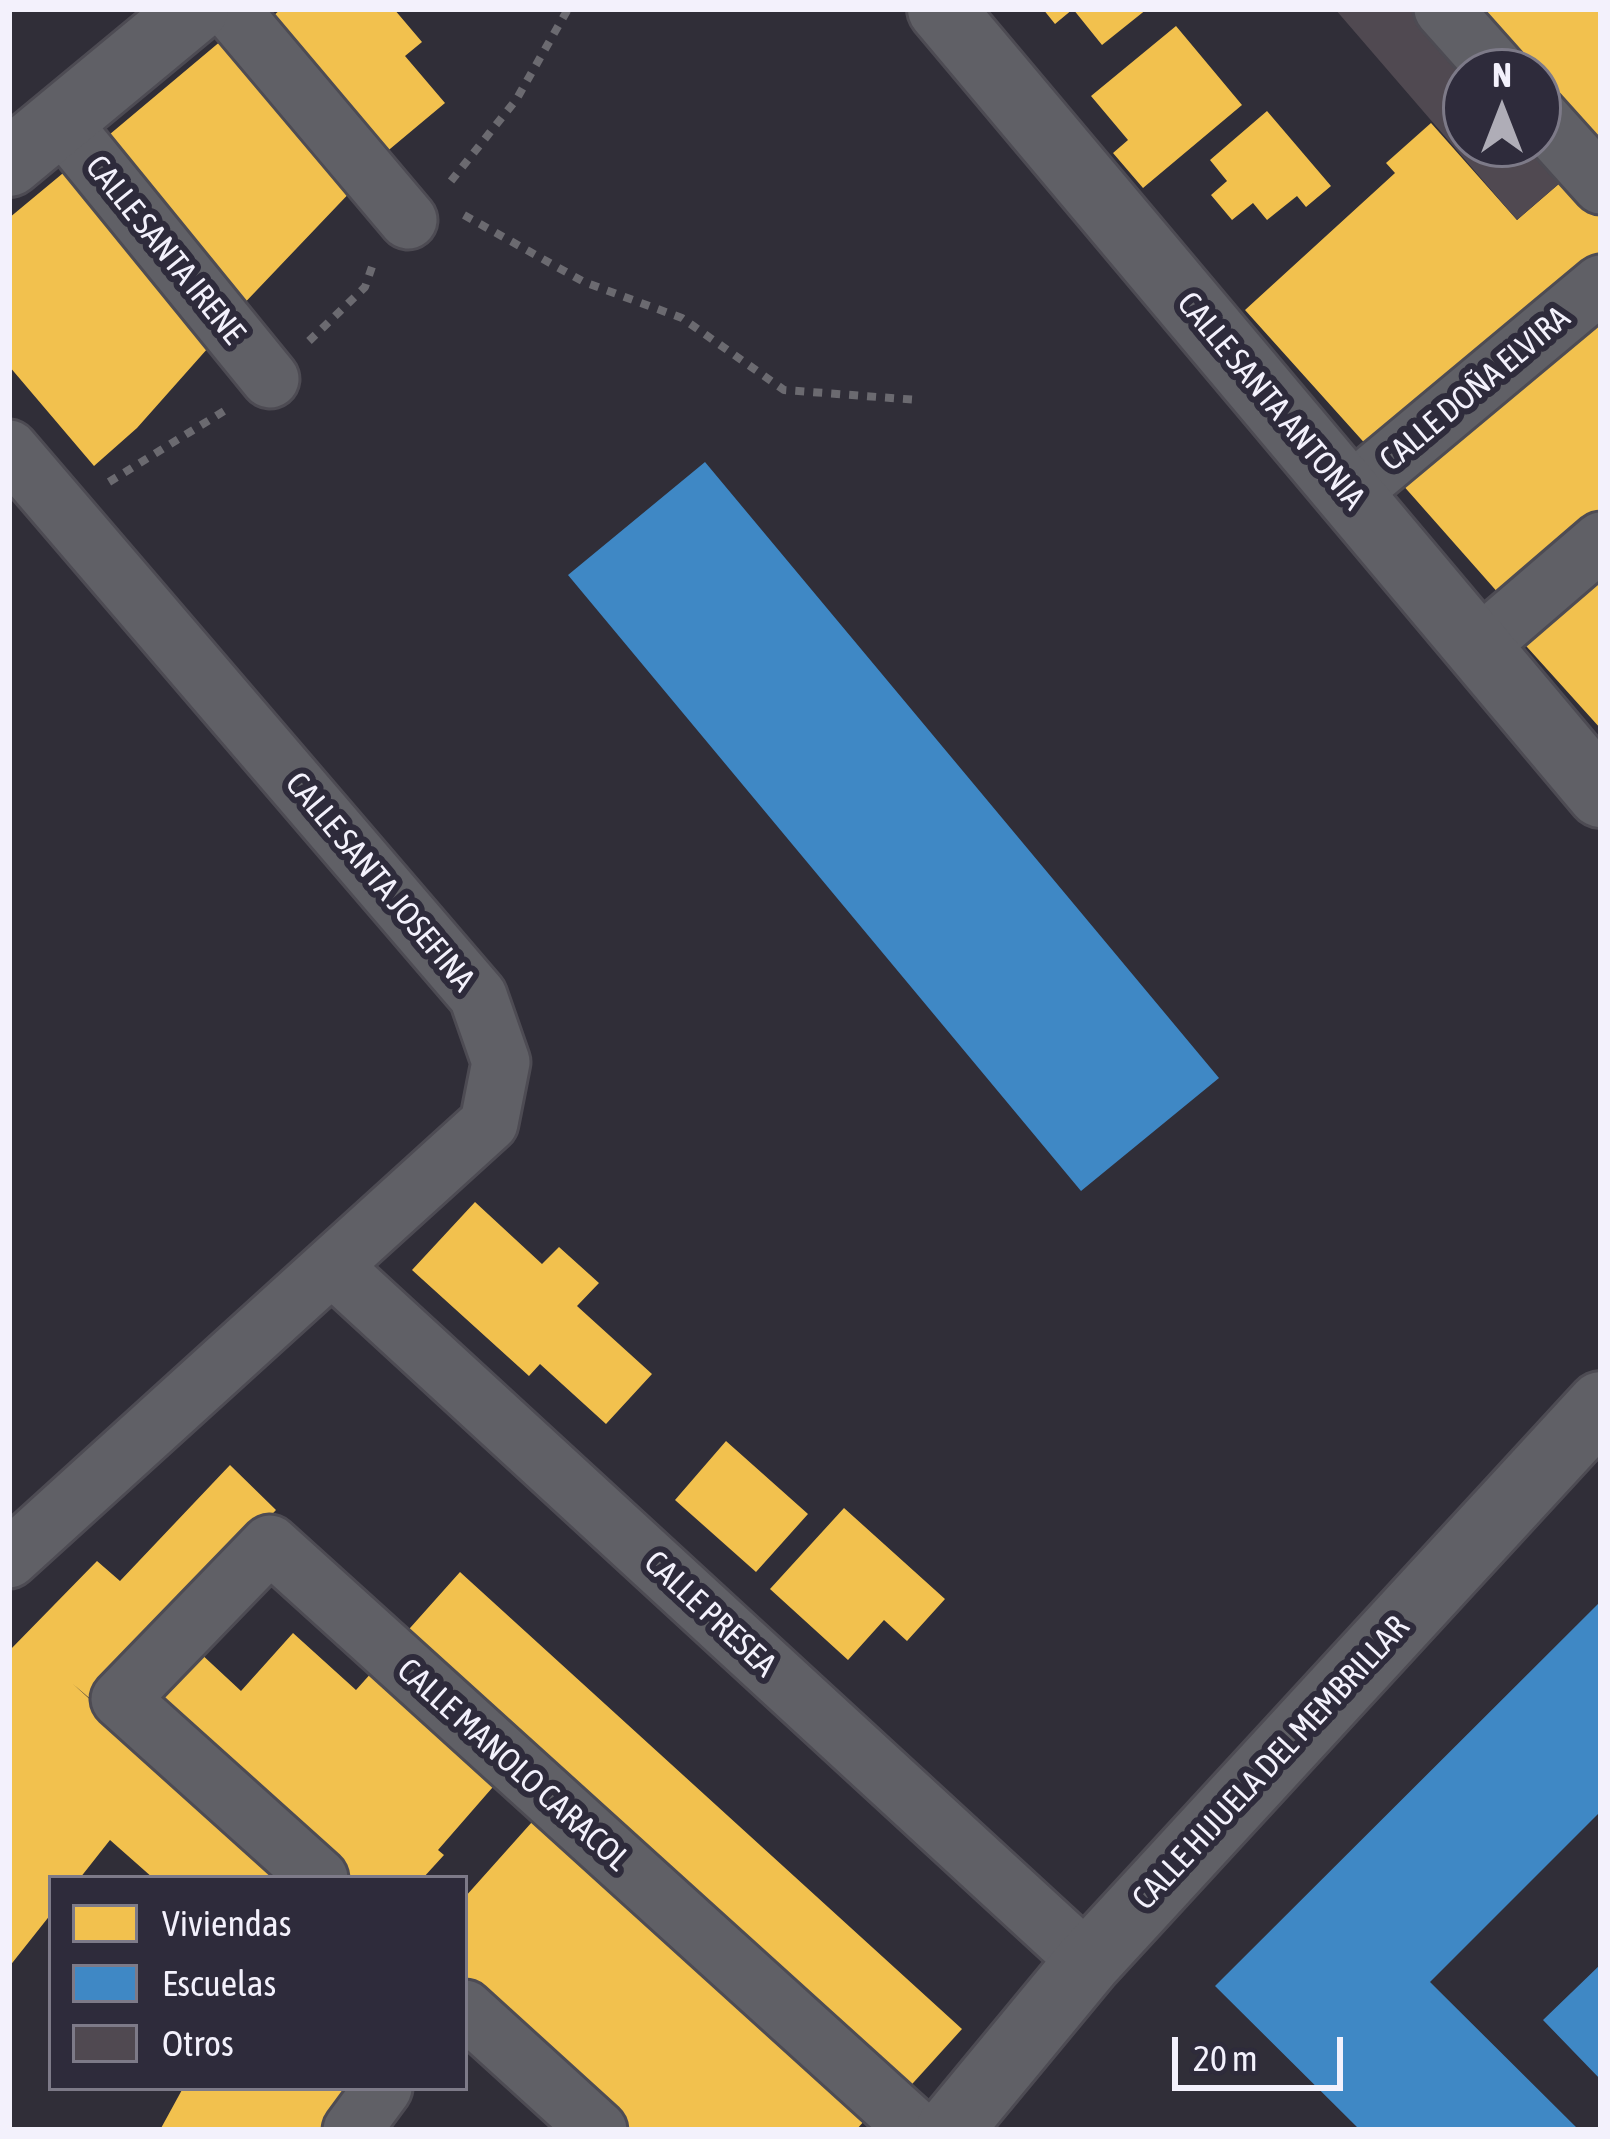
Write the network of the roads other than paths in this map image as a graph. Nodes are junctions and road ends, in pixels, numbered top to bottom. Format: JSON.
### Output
{"nodes":[{"id":1,"x":195,"y":9,"type":"edge"},
{"id":2,"x":230,"y":9,"type":"edge"},
{"id":3,"x":941,"y":9,"type":"edge"},
{"id":4,"x":1443,"y":9,"type":"edge"},
{"id":5,"x":1478,"y":48,"type":"edge"},
{"id":6,"x":61,"y":121,"type":"junction"},
{"id":7,"x":1562,"y":142,"type":"edge"},
{"id":8,"x":9,"y":164,"type":"edge"},
{"id":9,"x":1601,"y":185,"type":"edge"},
{"id":10,"x":422,"y":210,"type":"road end"},
{"id":11,"x":1601,"y":284,"type":"edge"},
{"id":12,"x":270,"y":379,"type":"road end"},
{"id":13,"x":9,"y":449,"type":"edge"},
{"id":14,"x":1349,"y":494,"type":"junction"},
{"id":15,"x":1601,"y":541,"type":"edge"},
{"id":16,"x":1480,"y":645,"type":"junction"},
{"id":17,"x":1601,"y":794,"type":"edge"},
{"id":18,"x":333,"y":1267,"type":"junction"},
{"id":19,"x":1601,"y":1405,"type":"edge"},
{"id":20,"x":9,"y":1559,"type":"edge"},
{"id":21,"x":316,"y":1875,"type":"edge"},
{"id":22,"x":1088,"y":1962,"type":"junction"},
{"id":23,"x":468,"y":2012,"type":"edge"},
{"id":24,"x":381,"y":2091,"type":"edge"},
{"id":25,"x":352,"y":2130,"type":"edge"},
{"id":26,"x":598,"y":2130,"type":"edge"},
{"id":27,"x":916,"y":2130,"type":"edge"},
{"id":28,"x":949,"y":2130,"type":"edge"}],
"edges":[{"from":1,"to":6,"type":"street"},
{"from":2,"to":10,"type":"street"},
{"from":3,"to":14,"type":"street","name":"CALLE SANTA ANTONIA"},
{"from":4,"to":5,"type":"street"},
{"from":6,"to":8,"type":"street"},
{"from":6,"to":12,"type":"street","name":"CALLE SANTA IRENE"},
{"from":7,"to":9,"type":"street"},
{"from":11,"to":14,"type":"street","name":"CALLE DOÑA ELVIRA"},
{"from":13,"to":18,"type":"street","name":"CALLE SANTA JOSEFINA"},
{"from":14,"to":16,"type":"street","name":"CALLE SANTA ANTONIA"},
{"from":15,"to":16,"type":"street"},
{"from":16,"to":17,"type":"street","name":"CALLE SANTA ANTONIA"},
{"from":18,"to":20,"type":"street","name":"CALLE SANTA JOSEFINA"},
{"from":18,"to":22,"type":"street","name":"CALLE PRESEA"},
{"from":19,"to":22,"type":"street","name":"CALLE HIJUELA DEL MEMBRILLAR"},
{"from":21,"to":27,"type":"street","name":"CALLE MANOLO CARACOL"},
{"from":22,"to":28,"type":"street","name":"CALLE HIJUELA DEL MEMBRILLAR"},
{"from":23,"to":26,"type":"street"},
{"from":24,"to":25,"type":"street"}]}
